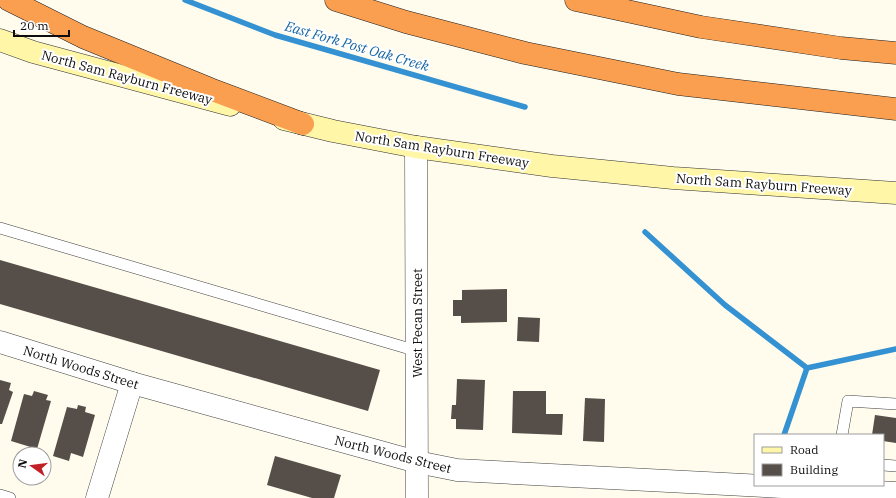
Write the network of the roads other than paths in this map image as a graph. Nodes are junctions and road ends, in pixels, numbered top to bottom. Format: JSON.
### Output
{"nodes":[{"id":1,"x":9,"y":0,"type":"edge"},
{"id":2,"x":336,"y":0,"type":"edge"},
{"id":3,"x":576,"y":0,"type":"edge"},
{"id":4,"x":0,"y":40,"type":"edge"},
{"id":5,"x":896,"y":53,"type":"edge"},
{"id":6,"x":896,"y":109,"type":"edge"},
{"id":7,"x":303,"y":124,"type":"junction"},
{"id":8,"x":416,"y":147,"type":"junction"},
{"id":9,"x":896,"y":193,"type":"edge"},
{"id":10,"x":0,"y":228,"type":"edge"},
{"id":11,"x":0,"y":342,"type":"edge"},
{"id":12,"x":417,"y":351,"type":"junction"},
{"id":13,"x":132,"y":383,"type":"junction"},
{"id":14,"x":896,"y":404,"type":"edge"},
{"id":15,"x":842,"y":434,"type":"edge"},
{"id":16,"x":416,"y":462,"type":"junction"},
{"id":17,"x":884,"y":466,"type":"edge"},
{"id":18,"x":896,"y":466,"type":"edge"},
{"id":19,"x":754,"y":486,"type":"edge"},
{"id":20,"x":762,"y":486,"type":"edge"},
{"id":21,"x":832,"y":488,"type":"edge"},
{"id":22,"x":896,"y":493,"type":"edge"},
{"id":23,"x":0,"y":495,"type":"edge"},
{"id":24,"x":10,"y":498,"type":"edge"},
{"id":25,"x":97,"y":498,"type":"edge"},
{"id":26,"x":417,"y":498,"type":"edge"}],
"edges":[{"from":1,"to":7,"type":"highway"},
{"from":2,"to":6,"type":"highway"},
{"from":3,"to":5,"type":"highway"},
{"from":4,"to":7,"type":"main road","name":"North Sam Rayburn Freeway"},
{"from":7,"to":8,"type":"main road","name":"North Sam Rayburn Freeway"},
{"from":8,"to":9,"type":"main road","name":"North Sam Rayburn Freeway"},
{"from":8,"to":12,"type":"street","name":"West Pecan Street"},
{"from":10,"to":12,"type":"lane"},
{"from":11,"to":13,"type":"street","name":"North Woods Street"},
{"from":12,"to":16,"type":"street","name":"West Pecan Street"},
{"from":13,"to":16,"type":"street","name":"North Woods Street"},
{"from":13,"to":25,"type":"street"},
{"from":14,"to":15,"type":"lane"},
{"from":16,"to":19,"type":"street","name":"North Woods Street"},
{"from":16,"to":26,"type":"street","name":"West Pecan Street"},
{"from":17,"to":18,"type":"lane"},
{"from":20,"to":21,"type":"street","name":"North Woods Street"},
{"from":21,"to":22,"type":"street","name":"North Woods Street"},
{"from":23,"to":24,"type":"lane"}]}
